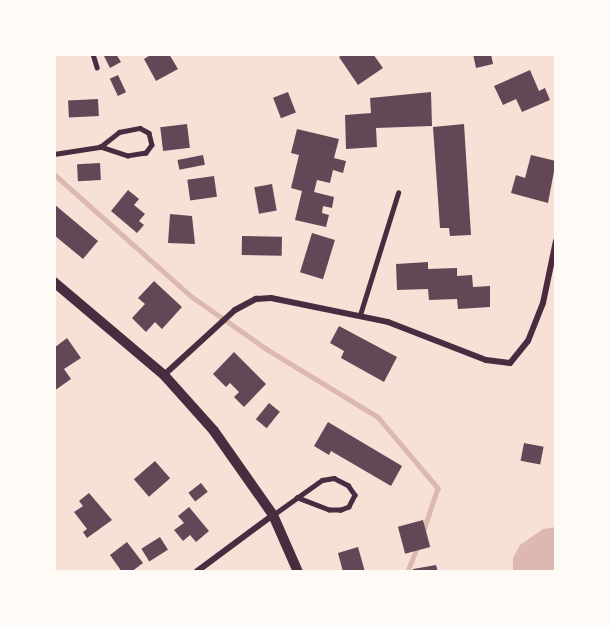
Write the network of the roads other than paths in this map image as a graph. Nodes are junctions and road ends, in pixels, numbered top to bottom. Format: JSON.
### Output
{"nodes":[{"id":1,"x":93,"y":54,"type":"edge"},
{"id":2,"x":97,"y":67,"type":"dead end"},
{"id":3,"x":100,"y":147,"type":"junction"},
{"id":4,"x":54,"y":154,"type":"edge"},
{"id":5,"x":398,"y":192,"type":"dead end"},
{"id":6,"x":556,"y":241,"type":"edge"},
{"id":7,"x":54,"y":282,"type":"edge"},
{"id":8,"x":360,"y":315,"type":"junction"},
{"id":9,"x":164,"y":375,"type":"junction"},
{"id":10,"x":297,"y":498,"type":"junction"},
{"id":11,"x":273,"y":515,"type":"junction"},
{"id":12,"x":196,"y":572,"type":"edge"},
{"id":13,"x":298,"y":572,"type":"edge"}],
"edges":[{"from":1,"to":2,"type":"lane"},
{"from":3,"to":3,"type":"lane"},
{"from":3,"to":4,"type":"lane"},
{"from":5,"to":8,"type":"lane"},
{"from":6,"to":8,"type":"street"},
{"from":7,"to":9,"type":"street"},
{"from":8,"to":9,"type":"street"},
{"from":9,"to":11,"type":"street"},
{"from":10,"to":10,"type":"lane"},
{"from":10,"to":11,"type":"lane"},
{"from":11,"to":12,"type":"street"},
{"from":11,"to":13,"type":"street"}]}
